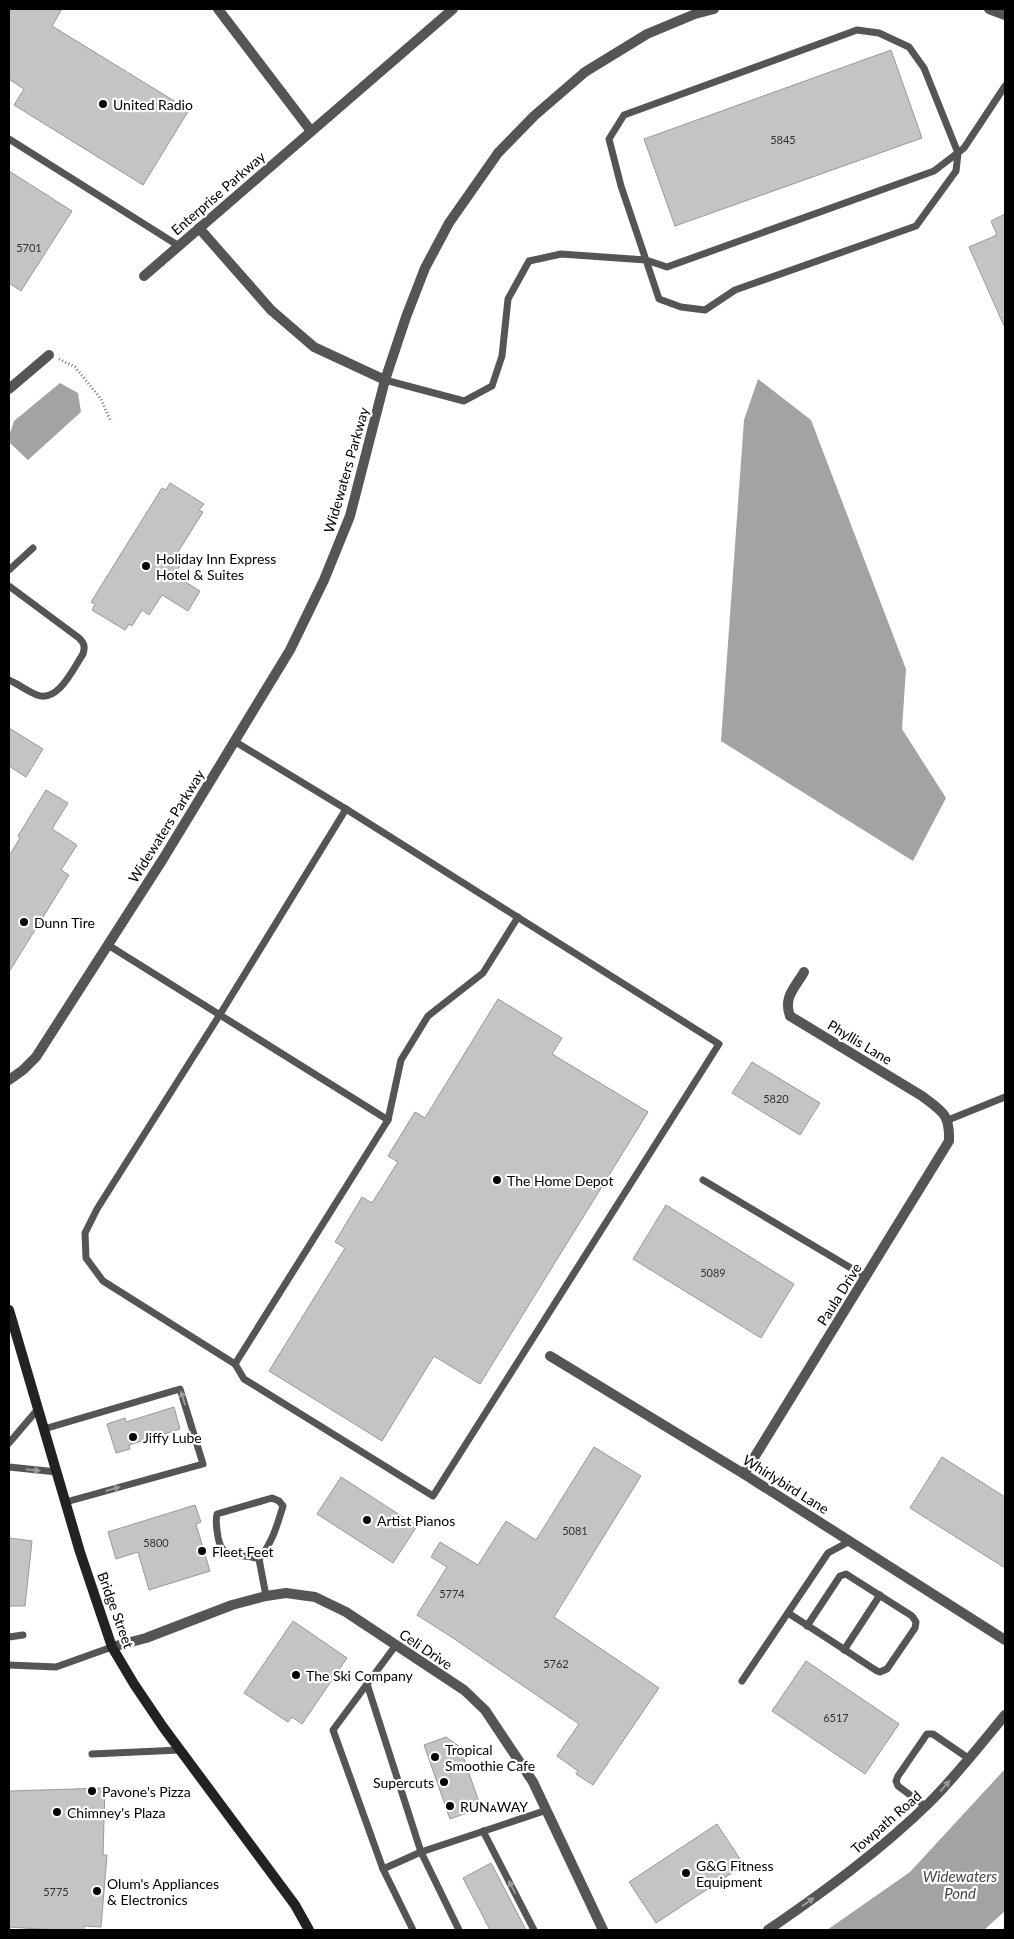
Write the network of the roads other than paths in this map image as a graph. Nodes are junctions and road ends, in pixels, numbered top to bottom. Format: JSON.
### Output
{"nodes":[{"id":1,"x":218,"y":9,"type":"edge"},
{"id":2,"x":452,"y":9,"type":"edge"},
{"id":3,"x":714,"y":9,"type":"edge"},
{"id":4,"x":989,"y":9,"type":"edge"},
{"id":5,"x":1005,"y":15,"type":"edge"},
{"id":6,"x":1005,"y":86,"type":"edge"},
{"id":7,"x":311,"y":131,"type":"junction"},
{"id":8,"x":9,"y":139,"type":"edge"},
{"id":9,"x":958,"y":154,"type":"junction"},
{"id":10,"x":199,"y":228,"type":"junction"},
{"id":11,"x":179,"y":246,"type":"junction"},
{"id":12,"x":646,"y":260,"type":"junction"},
{"id":13,"x":144,"y":276,"type":"dead end"},
{"id":14,"x":49,"y":355,"type":"road end"},
{"id":15,"x":385,"y":380,"type":"junction"},
{"id":16,"x":9,"y":389,"type":"edge"},
{"id":17,"x":33,"y":548,"type":"dead end"},
{"id":18,"x":9,"y":570,"type":"edge"},
{"id":19,"x":9,"y":586,"type":"edge"},
{"id":20,"x":9,"y":680,"type":"edge"},
{"id":21,"x":234,"y":741,"type":"junction"},
{"id":22,"x":346,"y":809,"type":"junction"},
{"id":23,"x":518,"y":917,"type":"junction"},
{"id":24,"x":108,"y":945,"type":"junction"},
{"id":25,"x":804,"y":972,"type":"dead end"},
{"id":26,"x":219,"y":1016,"type":"junction"},
{"id":27,"x":9,"y":1080,"type":"edge"},
{"id":28,"x":1005,"y":1097,"type":"edge"},
{"id":29,"x":388,"y":1120,"type":"junction"},
{"id":30,"x":949,"y":1123,"type":"junction"},
{"id":31,"x":703,"y":1180,"type":"dead end"},
{"id":32,"x":866,"y":1277,"type":"junction"},
{"id":33,"x":9,"y":1310,"type":"edge"},
{"id":34,"x":550,"y":1356,"type":"dead end"},
{"id":35,"x":235,"y":1364,"type":"junction"},
{"id":36,"x":38,"y":1409,"type":"junction"},
{"id":37,"x":44,"y":1429,"type":"junction"},
{"id":38,"x":9,"y":1444,"type":"edge"},
{"id":39,"x":9,"y":1467,"type":"edge"},
{"id":40,"x":57,"y":1472,"type":"junction"},
{"id":41,"x":744,"y":1474,"type":"junction"},
{"id":42,"x":66,"y":1502,"type":"junction"},
{"id":43,"x":850,"y":1541,"type":"junction"},
{"id":44,"x":259,"y":1559,"type":"junction"},
{"id":45,"x":266,"y":1596,"type":"junction"},
{"id":46,"x":880,"y":1596,"type":"junction"},
{"id":47,"x":788,"y":1613,"type":"junction"},
{"id":48,"x":808,"y":1626,"type":"junction"},
{"id":49,"x":23,"y":1635,"type":"dead end"},
{"id":50,"x":9,"y":1637,"type":"edge"},
{"id":51,"x":1005,"y":1640,"type":"edge"},
{"id":52,"x":396,"y":1645,"type":"junction"},
{"id":53,"x":112,"y":1647,"type":"junction"},
{"id":54,"x":844,"y":1650,"type":"junction"},
{"id":55,"x":9,"y":1665,"type":"edge"},
{"id":56,"x":742,"y":1681,"type":"dead end"},
{"id":57,"x":367,"y":1684,"type":"junction"},
{"id":58,"x":1005,"y":1715,"type":"edge"},
{"id":59,"x":180,"y":1750,"type":"junction"},
{"id":60,"x":92,"y":1754,"type":"dead end"},
{"id":61,"x":968,"y":1758,"type":"junction"},
{"id":62,"x":925,"y":1806,"type":"junction"},
{"id":63,"x":547,"y":1810,"type":"junction"},
{"id":64,"x":483,"y":1832,"type":"junction"},
{"id":65,"x":421,"y":1852,"type":"junction"},
{"id":66,"x":383,"y":1868,"type":"junction"},
{"id":67,"x":309,"y":1930,"type":"edge"},
{"id":68,"x":413,"y":1930,"type":"edge"},
{"id":69,"x":459,"y":1930,"type":"edge"},
{"id":70,"x":534,"y":1930,"type":"edge"},
{"id":71,"x":603,"y":1930,"type":"edge"},
{"id":72,"x":768,"y":1930,"type":"edge"}],
"edges":[{"from":1,"to":7,"type":"street"},
{"from":2,"to":7,"type":"street","name":"Enterprise Parkway"},
{"from":3,"to":15,"type":"street","name":"Widewaters Parkway"},
{"from":4,"to":5,"type":"street"},
{"from":6,"to":9,"type":"lane"},
{"from":7,"to":10,"type":"street","name":"Enterprise Parkway"},
{"from":8,"to":11,"type":"lane"},
{"from":9,"to":12,"type":"lane"},
{"from":9,"to":12,"type":"lane"},
{"from":9,"to":12,"type":"lane"},
{"from":10,"to":11,"type":"street","name":"Enterprise Parkway"},
{"from":10,"to":15,"type":"street"},
{"from":11,"to":13,"type":"street","name":"Enterprise Parkway"},
{"from":12,"to":15,"type":"lane"},
{"from":14,"to":16,"type":"street"},
{"from":15,"to":21,"type":"street","name":"Widewaters Parkway"},
{"from":17,"to":18,"type":"lane"},
{"from":19,"to":20,"type":"lane"},
{"from":21,"to":22,"type":"lane"},
{"from":21,"to":24,"type":"street","name":"Widewaters Parkway"},
{"from":22,"to":23,"type":"lane"},
{"from":22,"to":26,"type":"lane"},
{"from":23,"to":29,"type":"lane"},
{"from":23,"to":35,"type":"lane"},
{"from":24,"to":26,"type":"lane"},
{"from":24,"to":27,"type":"street","name":"Widewaters Parkway"},
{"from":25,"to":30,"type":"street","name":"Phyllis Lane"},
{"from":26,"to":29,"type":"lane"},
{"from":26,"to":35,"type":"lane"},
{"from":28,"to":30,"type":"lane"},
{"from":29,"to":35,"type":"lane"},
{"from":30,"to":32,"type":"street","name":"Paula Drive"},
{"from":31,"to":32,"type":"lane"},
{"from":32,"to":41,"type":"street","name":"Paula Drive"},
{"from":33,"to":36,"type":"main road","name":"Bridge Street"},
{"from":34,"to":41,"type":"street","name":"Whirlybird Lane"},
{"from":36,"to":37,"type":"main road","name":"Bridge Street"},
{"from":36,"to":38,"type":"lane"},
{"from":37,"to":40,"type":"main road","name":"Bridge Street"},
{"from":42,"to":37,"type":"lane","one_way":true},
{"from":39,"to":40,"type":"lane","one_way":true},
{"from":40,"to":42,"type":"main road","name":"Bridge Street"},
{"from":41,"to":43,"type":"street","name":"Whirlybird Lane"},
{"from":42,"to":53,"type":"main road","name":"Bridge Street"},
{"from":43,"to":47,"type":"lane"},
{"from":43,"to":51,"type":"street","name":"Whirlybird Lane"},
{"from":44,"to":44,"type":"lane"},
{"from":44,"to":45,"type":"lane"},
{"from":45,"to":52,"type":"street","name":"Celi Drive"},
{"from":45,"to":53,"type":"street","name":"Celi Drive"},
{"from":46,"to":48,"type":"lane"},
{"from":46,"to":54,"type":"lane"},
{"from":46,"to":54,"type":"lane"},
{"from":47,"to":48,"type":"lane"},
{"from":47,"to":56,"type":"lane"},
{"from":48,"to":54,"type":"lane"},
{"from":49,"to":50,"type":"lane"},
{"from":52,"to":57,"type":"lane"},
{"from":52,"to":63,"type":"street","name":"Celi Drive"},
{"from":53,"to":55,"type":"lane"},
{"from":53,"to":59,"type":"main road","name":"Bridge Street"},
{"from":57,"to":65,"type":"lane"},
{"from":57,"to":66,"type":"lane"},
{"from":58,"to":61,"type":"street","name":"Towpath Road"},
{"from":59,"to":60,"type":"lane"},
{"from":59,"to":67,"type":"main road","name":"Bridge Street"},
{"from":62,"to":61,"type":"street","name":"Towpath Road","one_way":true},
{"from":61,"to":62,"type":"lane"},
{"from":72,"to":62,"type":"street","name":"Towpath Road","one_way":true},
{"from":63,"to":64,"type":"lane"},
{"from":63,"to":71,"type":"street","name":"Celi Drive"},
{"from":64,"to":65,"type":"lane"},
{"from":70,"to":64,"type":"lane","one_way":true},
{"from":65,"to":66,"type":"lane"},
{"from":65,"to":69,"type":"lane"},
{"from":66,"to":68,"type":"lane"}]}
